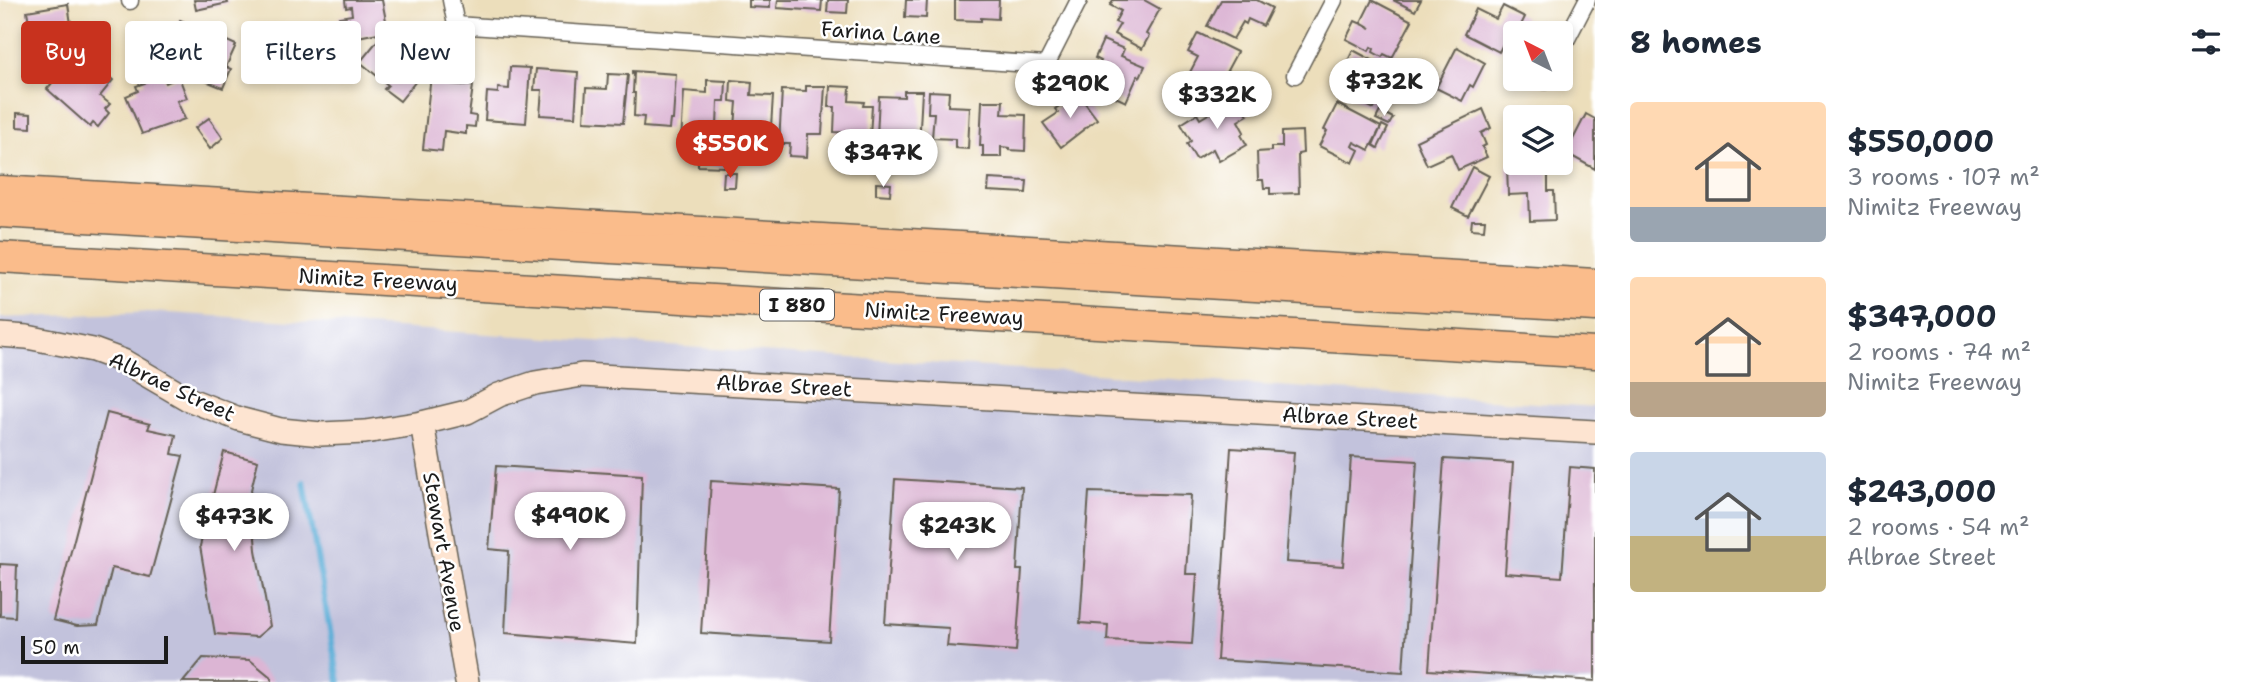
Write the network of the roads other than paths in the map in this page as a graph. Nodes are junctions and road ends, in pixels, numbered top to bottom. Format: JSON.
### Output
{"nodes":[{"id":1,"x":451,"y":0,"type":"edge"},
{"id":2,"x":1079,"y":0,"type":"edge"},
{"id":3,"x":1334,"y":0,"type":"edge"},
{"id":4,"x":1587,"y":0,"type":"edge"},
{"id":5,"x":1573,"y":27,"type":"edge"},
{"id":6,"x":1295,"y":75,"type":"dead end"},
{"id":7,"x":0,"y":191,"type":"edge"},
{"id":8,"x":0,"y":212,"type":"edge"},
{"id":9,"x":0,"y":257,"type":"edge"},
{"id":10,"x":1595,"y":284,"type":"edge"},
{"id":11,"x":1595,"y":306,"type":"edge"},
{"id":12,"x":0,"y":335,"type":"edge"},
{"id":13,"x":1595,"y":353,"type":"edge"},
{"id":14,"x":422,"y":422,"type":"junction"},
{"id":15,"x":1595,"y":432,"type":"edge"},
{"id":16,"x":467,"y":682,"type":"edge"}],
"edges":[{"from":1,"to":2,"type":"street","name":"Farina Lane"},
{"from":3,"to":6,"type":"street"},
{"from":4,"to":5,"type":"street"},
{"from":7,"to":10,"type":"highway"},
{"from":8,"to":11,"type":"highway","number":"I 880"},
{"from":9,"to":13,"type":"highway","name":"Nimitz Freeway","number":"I 880"},
{"from":12,"to":14,"type":"street","name":"Albrae Street"},
{"from":14,"to":15,"type":"street","name":"Albrae Street"},
{"from":14,"to":16,"type":"street","name":"Stewart Avenue"}]}
